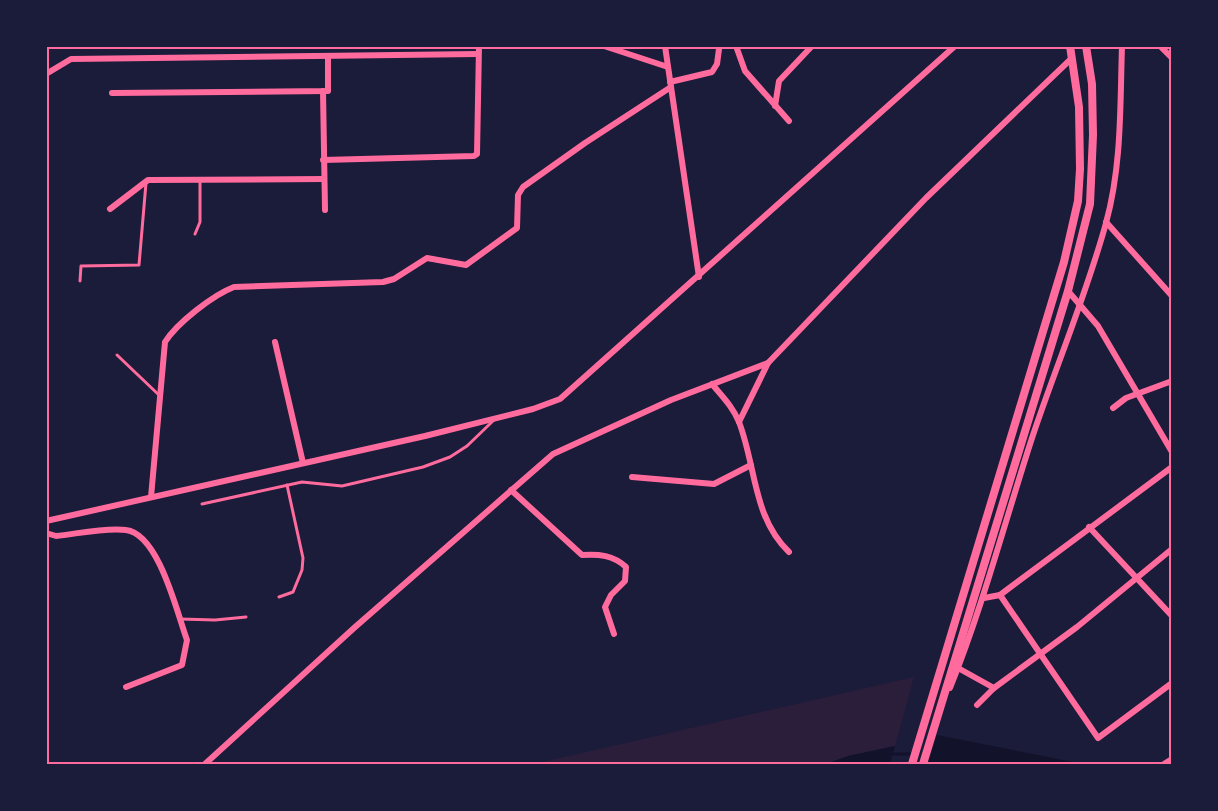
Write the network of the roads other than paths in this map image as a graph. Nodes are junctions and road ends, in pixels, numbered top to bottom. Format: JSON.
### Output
{"nodes":[{"id":1,"x":320,"y":46,"type":"edge"},
{"id":2,"x":432,"y":46,"type":"edge"},
{"id":3,"x":479,"y":46,"type":"edge"},
{"id":4,"x":604,"y":46,"type":"edge"},
{"id":5,"x":665,"y":46,"type":"edge"},
{"id":6,"x":736,"y":46,"type":"edge"},
{"id":7,"x":812,"y":46,"type":"edge"},
{"id":8,"x":955,"y":46,"type":"edge"},
{"id":9,"x":1070,"y":46,"type":"edge"},
{"id":10,"x":1081,"y":46,"type":"edge"},
{"id":11,"x":1086,"y":46,"type":"edge"},
{"id":12,"x":1122,"y":46,"type":"edge"},
{"id":13,"x":1160,"y":46,"type":"edge"},
{"id":14,"x":719,"y":49,"type":"dead end"},
{"id":15,"x":478,"y":54,"type":"junction"},
{"id":16,"x":432,"y":55,"type":"junction"},
{"id":17,"x":320,"y":56,"type":"junction"},
{"id":18,"x":328,"y":56,"type":"junction"},
{"id":19,"x":1073,"y":58,"type":"junction"},
{"id":20,"x":1172,"y":58,"type":"edge"},
{"id":21,"x":668,"y":67,"type":"junction"},
{"id":22,"x":46,"y":74,"type":"edge"},
{"id":23,"x":670,"y":84,"type":"junction"},
{"id":24,"x":323,"y":91,"type":"junction"},
{"id":25,"x":112,"y":93,"type":"dead end"},
{"id":26,"x":775,"y":106,"type":"junction"},
{"id":27,"x":789,"y":120,"type":"dead end"},
{"id":28,"x":323,"y":160,"type":"junction"},
{"id":29,"x":324,"y":179,"type":"junction"},
{"id":30,"x":200,"y":180,"type":"junction"},
{"id":31,"x":146,"y":181,"type":"junction"},
{"id":32,"x":110,"y":209,"type":"dead end"},
{"id":33,"x":325,"y":210,"type":"dead end"},
{"id":34,"x":1106,"y":222,"type":"junction"},
{"id":35,"x":195,"y":234,"type":"dead end"},
{"id":36,"x":699,"y":277,"type":"junction"},
{"id":37,"x":81,"y":281,"type":"dead end"},
{"id":38,"x":1068,"y":291,"type":"junction"},
{"id":39,"x":1172,"y":296,"type":"edge"},
{"id":40,"x":1079,"y":302,"type":"junction"},
{"id":41,"x":275,"y":342,"type":"dead end"},
{"id":42,"x":117,"y":355,"type":"dead end"},
{"id":43,"x":768,"y":363,"type":"junction"},
{"id":44,"x":1172,"y":381,"type":"edge"},
{"id":45,"x":712,"y":384,"type":"junction"},
{"id":46,"x":1138,"y":395,"type":"junction"},
{"id":47,"x":161,"y":397,"type":"junction"},
{"id":48,"x":1113,"y":408,"type":"dead end"},
{"id":49,"x":496,"y":418,"type":"junction"},
{"id":50,"x":739,"y":422,"type":"junction"},
{"id":51,"x":1172,"y":452,"type":"edge"},
{"id":52,"x":303,"y":463,"type":"junction"},
{"id":53,"x":750,"y":465,"type":"junction"},
{"id":54,"x":1172,"y":467,"type":"edge"},
{"id":55,"x":632,"y":477,"type":"dead end"},
{"id":56,"x":287,"y":485,"type":"junction"},
{"id":57,"x":511,"y":490,"type":"junction"},
{"id":58,"x":151,"y":497,"type":"junction"},
{"id":59,"x":202,"y":504,"type":"dead end"},
{"id":60,"x":46,"y":521,"type":"edge"},
{"id":61,"x":1089,"y":527,"type":"junction"},
{"id":62,"x":46,"y":533,"type":"edge"},
{"id":63,"x":1172,"y":549,"type":"edge"},
{"id":64,"x":789,"y":552,"type":"dead end"},
{"id":65,"x":1136,"y":578,"type":"junction"},
{"id":66,"x":1000,"y":595,"type":"junction"},
{"id":67,"x":279,"y":597,"type":"dead end"},
{"id":68,"x":984,"y":598,"type":"junction"},
{"id":69,"x":1172,"y":616,"type":"edge"},
{"id":70,"x":246,"y":617,"type":"dead end"},
{"id":71,"x":180,"y":619,"type":"junction"},
{"id":72,"x":614,"y":634,"type":"dead end"},
{"id":73,"x":1040,"y":654,"type":"junction"},
{"id":74,"x":958,"y":668,"type":"junction"},
{"id":75,"x":1171,"y":684,"type":"edge"},
{"id":76,"x":126,"y":687,"type":"dead end"},
{"id":77,"x":993,"y":688,"type":"junction"},
{"id":78,"x":977,"y":705,"type":"dead end"},
{"id":79,"x":937,"y":719,"type":"junction"},
{"id":80,"x":1172,"y":759,"type":"edge"},
{"id":81,"x":205,"y":765,"type":"edge"},
{"id":82,"x":912,"y":765,"type":"edge"},
{"id":83,"x":923,"y":765,"type":"edge"},
{"id":84,"x":1164,"y":765,"type":"edge"}],
"edges":[{"from":1,"to":17,"type":"street"},
{"from":2,"to":16,"type":"street"},
{"from":3,"to":15,"type":"street"},
{"from":4,"to":21,"type":"street"},
{"from":5,"to":21,"type":"street"},
{"from":6,"to":26,"type":"street"},
{"from":7,"to":26,"type":"street"},
{"from":8,"to":36,"type":"street"},
{"from":9,"to":19,"type":"main road"},
{"from":10,"to":19,"type":"main road"},
{"from":11,"to":38,"type":"main road"},
{"from":12,"to":34,"type":"street"},
{"from":13,"to":20,"type":"street"},
{"from":14,"to":23,"type":"street"},
{"from":15,"to":16,"type":"street"},
{"from":15,"to":28,"type":"street"},
{"from":16,"to":18,"type":"street"},
{"from":17,"to":18,"type":"street"},
{"from":17,"to":22,"type":"street"},
{"from":18,"to":24,"type":"street"},
{"from":19,"to":43,"type":"street"},
{"from":19,"to":82,"type":"main road"},
{"from":21,"to":23,"type":"street"},
{"from":23,"to":36,"type":"street"},
{"from":23,"to":47,"type":"street"},
{"from":24,"to":25,"type":"street"},
{"from":24,"to":28,"type":"street"},
{"from":26,"to":27,"type":"street"},
{"from":28,"to":29,"type":"street"},
{"from":29,"to":30,"type":"street"},
{"from":29,"to":33,"type":"street"},
{"from":30,"to":31,"type":"street"},
{"from":30,"to":35,"type":"lane"},
{"from":31,"to":32,"type":"street"},
{"from":31,"to":37,"type":"lane"},
{"from":34,"to":39,"type":"street"},
{"from":34,"to":40,"type":"street"},
{"from":36,"to":49,"type":"street"},
{"from":38,"to":40,"type":"street"},
{"from":38,"to":79,"type":"main road"},
{"from":40,"to":46,"type":"street"},
{"from":40,"to":68,"type":"street"},
{"from":41,"to":52,"type":"street"},
{"from":42,"to":47,"type":"lane"},
{"from":43,"to":45,"type":"street"},
{"from":43,"to":50,"type":"street"},
{"from":44,"to":46,"type":"street"},
{"from":45,"to":50,"type":"street"},
{"from":45,"to":57,"type":"street"},
{"from":46,"to":48,"type":"street"},
{"from":46,"to":51,"type":"street"},
{"from":47,"to":58,"type":"street"},
{"from":49,"to":52,"type":"street"},
{"from":49,"to":56,"type":"lane"},
{"from":50,"to":53,"type":"street"},
{"from":52,"to":58,"type":"street"},
{"from":53,"to":55,"type":"street"},
{"from":53,"to":64,"type":"street"},
{"from":54,"to":61,"type":"street"},
{"from":56,"to":59,"type":"lane"},
{"from":56,"to":67,"type":"lane"},
{"from":57,"to":72,"type":"street"},
{"from":57,"to":81,"type":"street"},
{"from":58,"to":60,"type":"street"},
{"from":61,"to":65,"type":"street"},
{"from":61,"to":66,"type":"street"},
{"from":62,"to":71,"type":"street"},
{"from":63,"to":65,"type":"street"},
{"from":65,"to":69,"type":"street"},
{"from":65,"to":73,"type":"street"},
{"from":66,"to":68,"type":"street"},
{"from":66,"to":73,"type":"street"},
{"from":68,"to":74,"type":"street"},
{"from":70,"to":71,"type":"lane"},
{"from":71,"to":76,"type":"street"},
{"from":73,"to":75,"type":"street"},
{"from":73,"to":77,"type":"street"},
{"from":74,"to":77,"type":"street"},
{"from":74,"to":79,"type":"street"},
{"from":77,"to":78,"type":"street"},
{"from":79,"to":83,"type":"main road"},
{"from":80,"to":84,"type":"street"}]}
